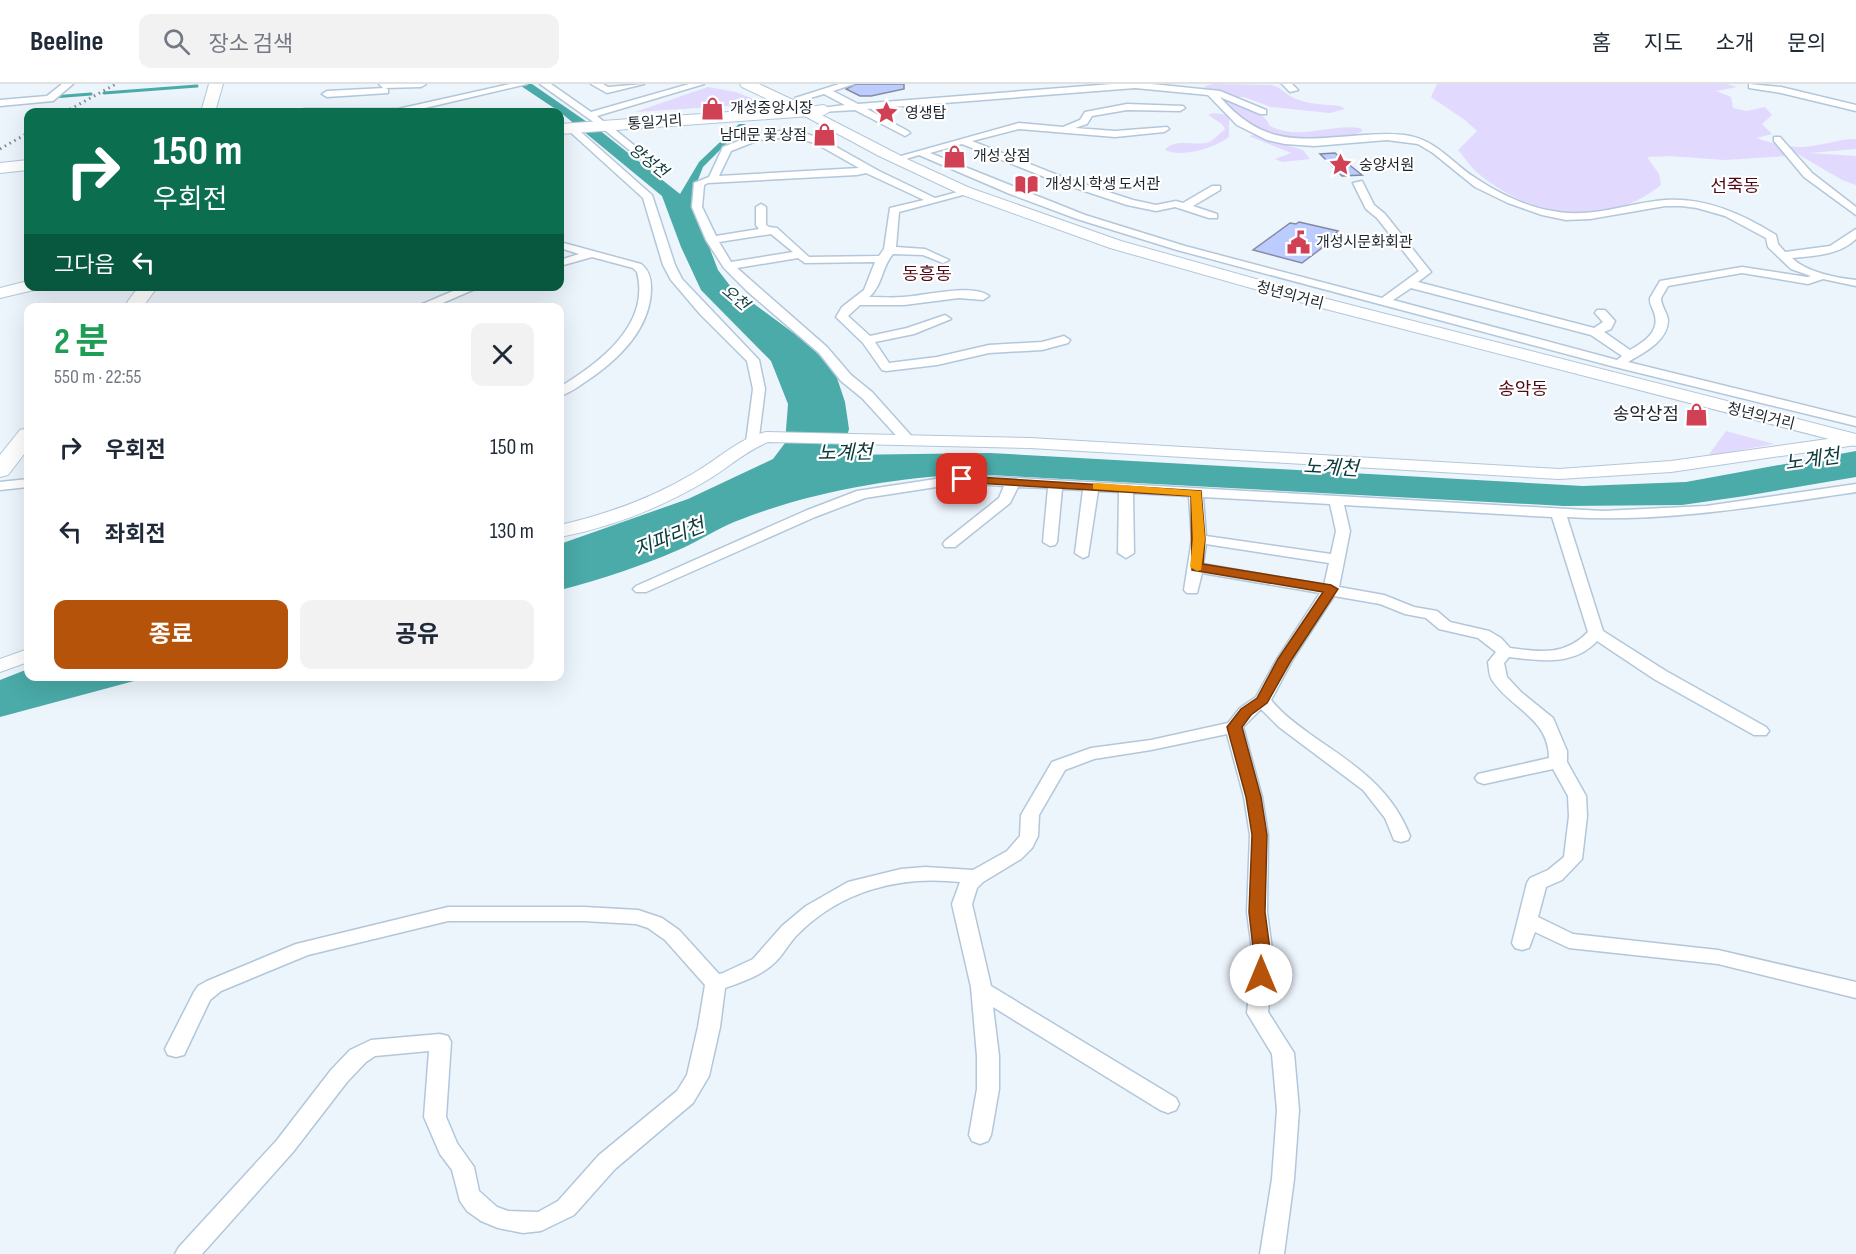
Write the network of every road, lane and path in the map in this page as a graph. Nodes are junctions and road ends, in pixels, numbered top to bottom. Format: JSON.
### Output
{"nodes":[{"id":1,"x":68,"y":84,"type":"edge"},
{"id":2,"x":216,"y":84,"type":"edge"},
{"id":3,"x":421,"y":84,"type":"edge"},
{"id":4,"x":481,"y":84,"type":"edge"},
{"id":5,"x":520,"y":84,"type":"edge"},
{"id":6,"x":563,"y":84,"type":"edge"},
{"id":7,"x":596,"y":84,"type":"edge"},
{"id":8,"x":639,"y":84,"type":"edge"},
{"id":9,"x":699,"y":84,"type":"edge"},
{"id":10,"x":747,"y":84,"type":"edge"},
{"id":11,"x":779,"y":84,"type":"edge"},
{"id":12,"x":849,"y":84,"type":"edge"},
{"id":13,"x":1086,"y":84,"type":"edge"},
{"id":14,"x":1146,"y":84,"type":"edge"},
{"id":15,"x":547,"y":85,"type":"edge"},
{"id":16,"x":1135,"y":85,"type":"edge"},
{"id":17,"x":1752,"y":86,"type":"dead end"},
{"id":18,"x":384,"y":87,"type":"edge"},
{"id":19,"x":495,"y":91,"type":"junction"},
{"id":20,"x":825,"y":91,"type":"junction"},
{"id":21,"x":1211,"y":93,"type":"junction"},
{"id":22,"x":327,"y":94,"type":"dead end"},
{"id":23,"x":0,"y":103,"type":"edge"},
{"id":24,"x":850,"y":105,"type":"junction"},
{"id":25,"x":808,"y":106,"type":"junction"},
{"id":26,"x":209,"y":108,"type":"edge"},
{"id":27,"x":380,"y":108,"type":"edge"},
{"id":28,"x":416,"y":108,"type":"edge"},
{"id":29,"x":1180,"y":108,"type":"dead end"},
{"id":30,"x":1856,"y":108,"type":"edge"},
{"id":31,"x":1263,"y":112,"type":"dead end"},
{"id":32,"x":1052,"y":118,"type":"dead end"},
{"id":33,"x":598,"y":121,"type":"junction"},
{"id":34,"x":1019,"y":126,"type":"junction"},
{"id":35,"x":564,"y":127,"type":"edge"},
{"id":36,"x":564,"y":128,"type":"edge"},
{"id":37,"x":1064,"y":129,"type":"junction"},
{"id":38,"x":1164,"y":129,"type":"dead end"},
{"id":39,"x":904,"y":133,"type":"dead end"},
{"id":40,"x":1777,"y":139,"type":"dead end"},
{"id":41,"x":964,"y":142,"type":"junction"},
{"id":42,"x":914,"y":154,"type":"junction"},
{"id":43,"x":24,"y":165,"type":"edge"},
{"id":44,"x":654,"y":167,"type":"dead end"},
{"id":45,"x":0,"y":168,"type":"edge"},
{"id":46,"x":868,"y":169,"type":"junction"},
{"id":47,"x":24,"y":171,"type":"edge"},
{"id":48,"x":0,"y":173,"type":"edge"},
{"id":49,"x":713,"y":179,"type":"junction"},
{"id":50,"x":1358,"y":183,"type":"dead end"},
{"id":51,"x":1216,"y":188,"type":"dead end"},
{"id":52,"x":969,"y":192,"type":"junction"},
{"id":53,"x":934,"y":201,"type":"junction"},
{"id":54,"x":1185,"y":206,"type":"junction"},
{"id":55,"x":761,"y":207,"type":"dead end"},
{"id":56,"x":1856,"y":212,"type":"edge"},
{"id":57,"x":1214,"y":216,"type":"dead end"},
{"id":58,"x":766,"y":231,"type":"junction"},
{"id":59,"x":1856,"y":232,"type":"edge"},
{"id":60,"x":712,"y":240,"type":"junction"},
{"id":61,"x":564,"y":245,"type":"edge"},
{"id":62,"x":591,"y":253,"type":"junction"},
{"id":63,"x":802,"y":254,"type":"junction"},
{"id":64,"x":886,"y":254,"type":"junction"},
{"id":65,"x":1784,"y":255,"type":"junction"},
{"id":66,"x":943,"y":260,"type":"dead end"},
{"id":67,"x":564,"y":262,"type":"edge"},
{"id":68,"x":728,"y":266,"type":"junction"},
{"id":69,"x":655,"y":267,"type":"junction"},
{"id":70,"x":1821,"y":276,"type":"junction"},
{"id":71,"x":1856,"y":282,"type":"edge"},
{"id":72,"x":1407,"y":283,"type":"junction"},
{"id":73,"x":24,"y":287,"type":"edge"},
{"id":74,"x":145,"y":291,"type":"edge"},
{"id":75,"x":464,"y":291,"type":"edge"},
{"id":76,"x":0,"y":294,"type":"edge"},
{"id":77,"x":983,"y":296,"type":"dead end"},
{"id":78,"x":860,"y":301,"type":"junction"},
{"id":79,"x":1383,"y":302,"type":"junction"},
{"id":80,"x":136,"y":303,"type":"edge"},
{"id":81,"x":432,"y":303,"type":"edge"},
{"id":82,"x":1601,"y":313,"type":"dead end"},
{"id":83,"x":945,"y":319,"type":"dead end"},
{"id":84,"x":1595,"y":332,"type":"junction"},
{"id":85,"x":867,"y":340,"type":"junction"},
{"id":86,"x":1064,"y":340,"type":"dead end"},
{"id":87,"x":1624,"y":360,"type":"junction"},
{"id":88,"x":564,"y":390,"type":"edge"},
{"id":89,"x":1855,"y":424,"type":"edge"},
{"id":90,"x":24,"y":440,"type":"edge"},
{"id":91,"x":908,"y":440,"type":"junction"},
{"id":92,"x":1856,"y":440,"type":"edge"},
{"id":93,"x":753,"y":442,"type":"junction"},
{"id":94,"x":0,"y":470,"type":"edge"},
{"id":95,"x":1020,"y":481,"type":"junction"},
{"id":96,"x":24,"y":483,"type":"edge"},
{"id":97,"x":1055,"y":484,"type":"junction"},
{"id":98,"x":0,"y":486,"type":"edge"},
{"id":99,"x":1091,"y":486,"type":"junction"},
{"id":100,"x":1126,"y":488,"type":"junction"},
{"id":101,"x":1849,"y":490,"type":"edge"},
{"id":102,"x":1196,"y":493,"type":"junction"},
{"id":103,"x":1336,"y":499,"type":"junction"},
{"id":104,"x":1856,"y":501,"type":"edge"},
{"id":105,"x":1558,"y":512,"type":"junction"},
{"id":106,"x":564,"y":530,"type":"edge"},
{"id":107,"x":1199,"y":539,"type":"junction"},
{"id":108,"x":1050,"y":542,"type":"dead end"},
{"id":109,"x":950,"y":544,"type":"dead end"},
{"id":110,"x":1083,"y":553,"type":"dead end"},
{"id":111,"x":1126,"y":553,"type":"dead end"},
{"id":112,"x":1338,"y":560,"type":"junction"},
{"id":113,"x":1196,"y":567,"type":"junction"},
{"id":114,"x":641,"y":589,"type":"dead end"},
{"id":115,"x":1331,"y":589,"type":"junction"},
{"id":116,"x":1192,"y":590,"type":"dead end"},
{"id":117,"x":1596,"y":633,"type":"junction"},
{"id":118,"x":1505,"y":652,"type":"junction"},
{"id":119,"x":24,"y":656,"type":"edge"},
{"id":120,"x":0,"y":666,"type":"edge"},
{"id":121,"x":1263,"y":700,"type":"junction"},
{"id":122,"x":1234,"y":727,"type":"junction"},
{"id":123,"x":1760,"y":731,"type":"dead end"},
{"id":124,"x":1558,"y":762,"type":"junction"},
{"id":125,"x":1484,"y":778,"type":"dead end"},
{"id":126,"x":1401,"y":836,"type":"dead end"},
{"id":127,"x":976,"y":877,"type":"junction"},
{"id":128,"x":1527,"y":920,"type":"junction"},
{"id":129,"x":1522,"y":943,"type":"dead end"},
{"id":130,"x":715,"y":983,"type":"junction"},
{"id":131,"x":981,"y":990,"type":"junction"},
{"id":132,"x":1856,"y":990,"type":"edge"},
{"id":133,"x":176,"y":1049,"type":"dead end"},
{"id":134,"x":1168,"y":1104,"type":"dead end"},
{"id":135,"x":980,"y":1135,"type":"dead end"},
{"id":136,"x":187,"y":1254,"type":"edge"},
{"id":137,"x":1272,"y":1254,"type":"edge"}],
"edges":[{"from":1,"to":23,"type":"street"},
{"from":2,"to":26,"type":"main road"},
{"from":3,"to":18,"type":"street"},
{"from":4,"to":19,"type":"street"},
{"from":5,"to":19,"type":"street"},
{"from":6,"to":15,"type":"street"},
{"from":7,"to":8,"type":"street"},
{"from":9,"to":33,"type":"street"},
{"from":10,"to":25,"type":"main road","name":"청년의거리"},
{"from":11,"to":25,"type":"main road","name":"청년의거리"},
{"from":12,"to":20,"type":"street"},
{"from":13,"to":24,"type":"street","name":"통일거리"},
{"from":14,"to":16,"type":"street","name":"통일거리"},
{"from":15,"to":33,"type":"street"},
{"from":16,"to":21,"type":"street"},
{"from":16,"to":24,"type":"street","name":"통일거리"},
{"from":17,"to":30,"type":"street"},
{"from":18,"to":22,"type":"street"},
{"from":18,"to":27,"type":"street"},
{"from":19,"to":28,"type":"street"},
{"from":20,"to":24,"type":"street"},
{"from":20,"to":25,"type":"street"},
{"from":21,"to":31,"type":"street"},
{"from":21,"to":65,"type":"street"},
{"from":24,"to":25,"type":"street","name":"통일거리"},
{"from":24,"to":39,"type":"street"},
{"from":25,"to":33,"type":"main road","name":"통일거리"},
{"from":25,"to":42,"type":"main road","name":"청년의거리"},
{"from":25,"to":52,"type":"main road","name":"청년의거리"},
{"from":29,"to":37,"type":"street"},
{"from":32,"to":34,"type":"street"},
{"from":33,"to":35,"type":"main road","name":"통일거리"},
{"from":33,"to":44,"type":"street"},
{"from":34,"to":37,"type":"street"},
{"from":34,"to":41,"type":"street"},
{"from":36,"to":69,"type":"street"},
{"from":37,"to":38,"type":"street"},
{"from":40,"to":56,"type":"street"},
{"from":41,"to":42,"type":"street"},
{"from":41,"to":54,"type":"street"},
{"from":42,"to":79,"type":"street"},
{"from":42,"to":89,"type":"main road","name":"청년의거리"},
{"from":43,"to":45,"type":"main road"},
{"from":46,"to":49,"type":"street"},
{"from":46,"to":49,"type":"street"},
{"from":46,"to":53,"type":"street"},
{"from":47,"to":48,"type":"main road"},
{"from":49,"to":60,"type":"street"},
{"from":50,"to":72,"type":"street"},
{"from":51,"to":54,"type":"street"},
{"from":52,"to":53,"type":"street"},
{"from":52,"to":92,"type":"main road","name":"청년의거리"},
{"from":53,"to":64,"type":"street"},
{"from":54,"to":57,"type":"street"},
{"from":55,"to":58,"type":"street"},
{"from":58,"to":60,"type":"street"},
{"from":58,"to":63,"type":"street"},
{"from":59,"to":65,"type":"street"},
{"from":60,"to":68,"type":"street"},
{"from":61,"to":62,"type":"street"},
{"from":62,"to":67,"type":"street"},
{"from":62,"to":69,"type":"street"},
{"from":63,"to":64,"type":"street"},
{"from":63,"to":68,"type":"street"},
{"from":64,"to":66,"type":"street"},
{"from":64,"to":78,"type":"street"},
{"from":65,"to":70,"type":"street"},
{"from":68,"to":91,"type":"street"},
{"from":69,"to":88,"type":"street"},
{"from":69,"to":93,"type":"street"},
{"from":70,"to":71,"type":"street"},
{"from":70,"to":87,"type":"street"},
{"from":72,"to":79,"type":"street"},
{"from":72,"to":84,"type":"street"},
{"from":73,"to":76,"type":"main road"},
{"from":74,"to":80,"type":"main road"},
{"from":75,"to":81,"type":"street"},
{"from":77,"to":78,"type":"street"},
{"from":78,"to":85,"type":"street"},
{"from":79,"to":87,"type":"street"},
{"from":82,"to":84,"type":"street"},
{"from":83,"to":85,"type":"street"},
{"from":84,"to":87,"type":"street"},
{"from":85,"to":86,"type":"street"},
{"from":87,"to":89,"type":"street"},
{"from":90,"to":94,"type":"main road"},
{"from":91,"to":92,"type":"street"},
{"from":91,"to":93,"type":"street"},
{"from":93,"to":106,"type":"street"},
{"from":95,"to":97,"type":"street"},
{"from":95,"to":109,"type":"street"},
{"from":95,"to":114,"type":"street"},
{"from":96,"to":98,"type":"street"},
{"from":97,"to":99,"type":"street"},
{"from":97,"to":108,"type":"street"},
{"from":99,"to":100,"type":"street"},
{"from":99,"to":110,"type":"street"},
{"from":100,"to":102,"type":"street"},
{"from":100,"to":111,"type":"street"},
{"from":101,"to":104,"type":"street"},
{"from":101,"to":105,"type":"street"},
{"from":102,"to":103,"type":"street"},
{"from":102,"to":107,"type":"street"},
{"from":103,"to":105,"type":"street"},
{"from":103,"to":112,"type":"street"},
{"from":105,"to":117,"type":"street"},
{"from":107,"to":112,"type":"street"},
{"from":107,"to":113,"type":"street"},
{"from":112,"to":115,"type":"street"},
{"from":113,"to":115,"type":"street"},
{"from":113,"to":116,"type":"street"},
{"from":115,"to":118,"type":"street"},
{"from":115,"to":121,"type":"street"},
{"from":117,"to":118,"type":"street"},
{"from":117,"to":123,"type":"street"},
{"from":118,"to":124,"type":"street"},
{"from":119,"to":120,"type":"street"},
{"from":121,"to":122,"type":"street"},
{"from":121,"to":126,"type":"street"},
{"from":122,"to":127,"type":"street"},
{"from":122,"to":137,"type":"street"},
{"from":124,"to":125,"type":"street"},
{"from":124,"to":128,"type":"street"},
{"from":127,"to":130,"type":"street"},
{"from":127,"to":131,"type":"street"},
{"from":128,"to":129,"type":"street"},
{"from":128,"to":132,"type":"street"},
{"from":130,"to":133,"type":"street"},
{"from":130,"to":136,"type":"street"},
{"from":131,"to":134,"type":"street"},
{"from":131,"to":135,"type":"street"}]}
